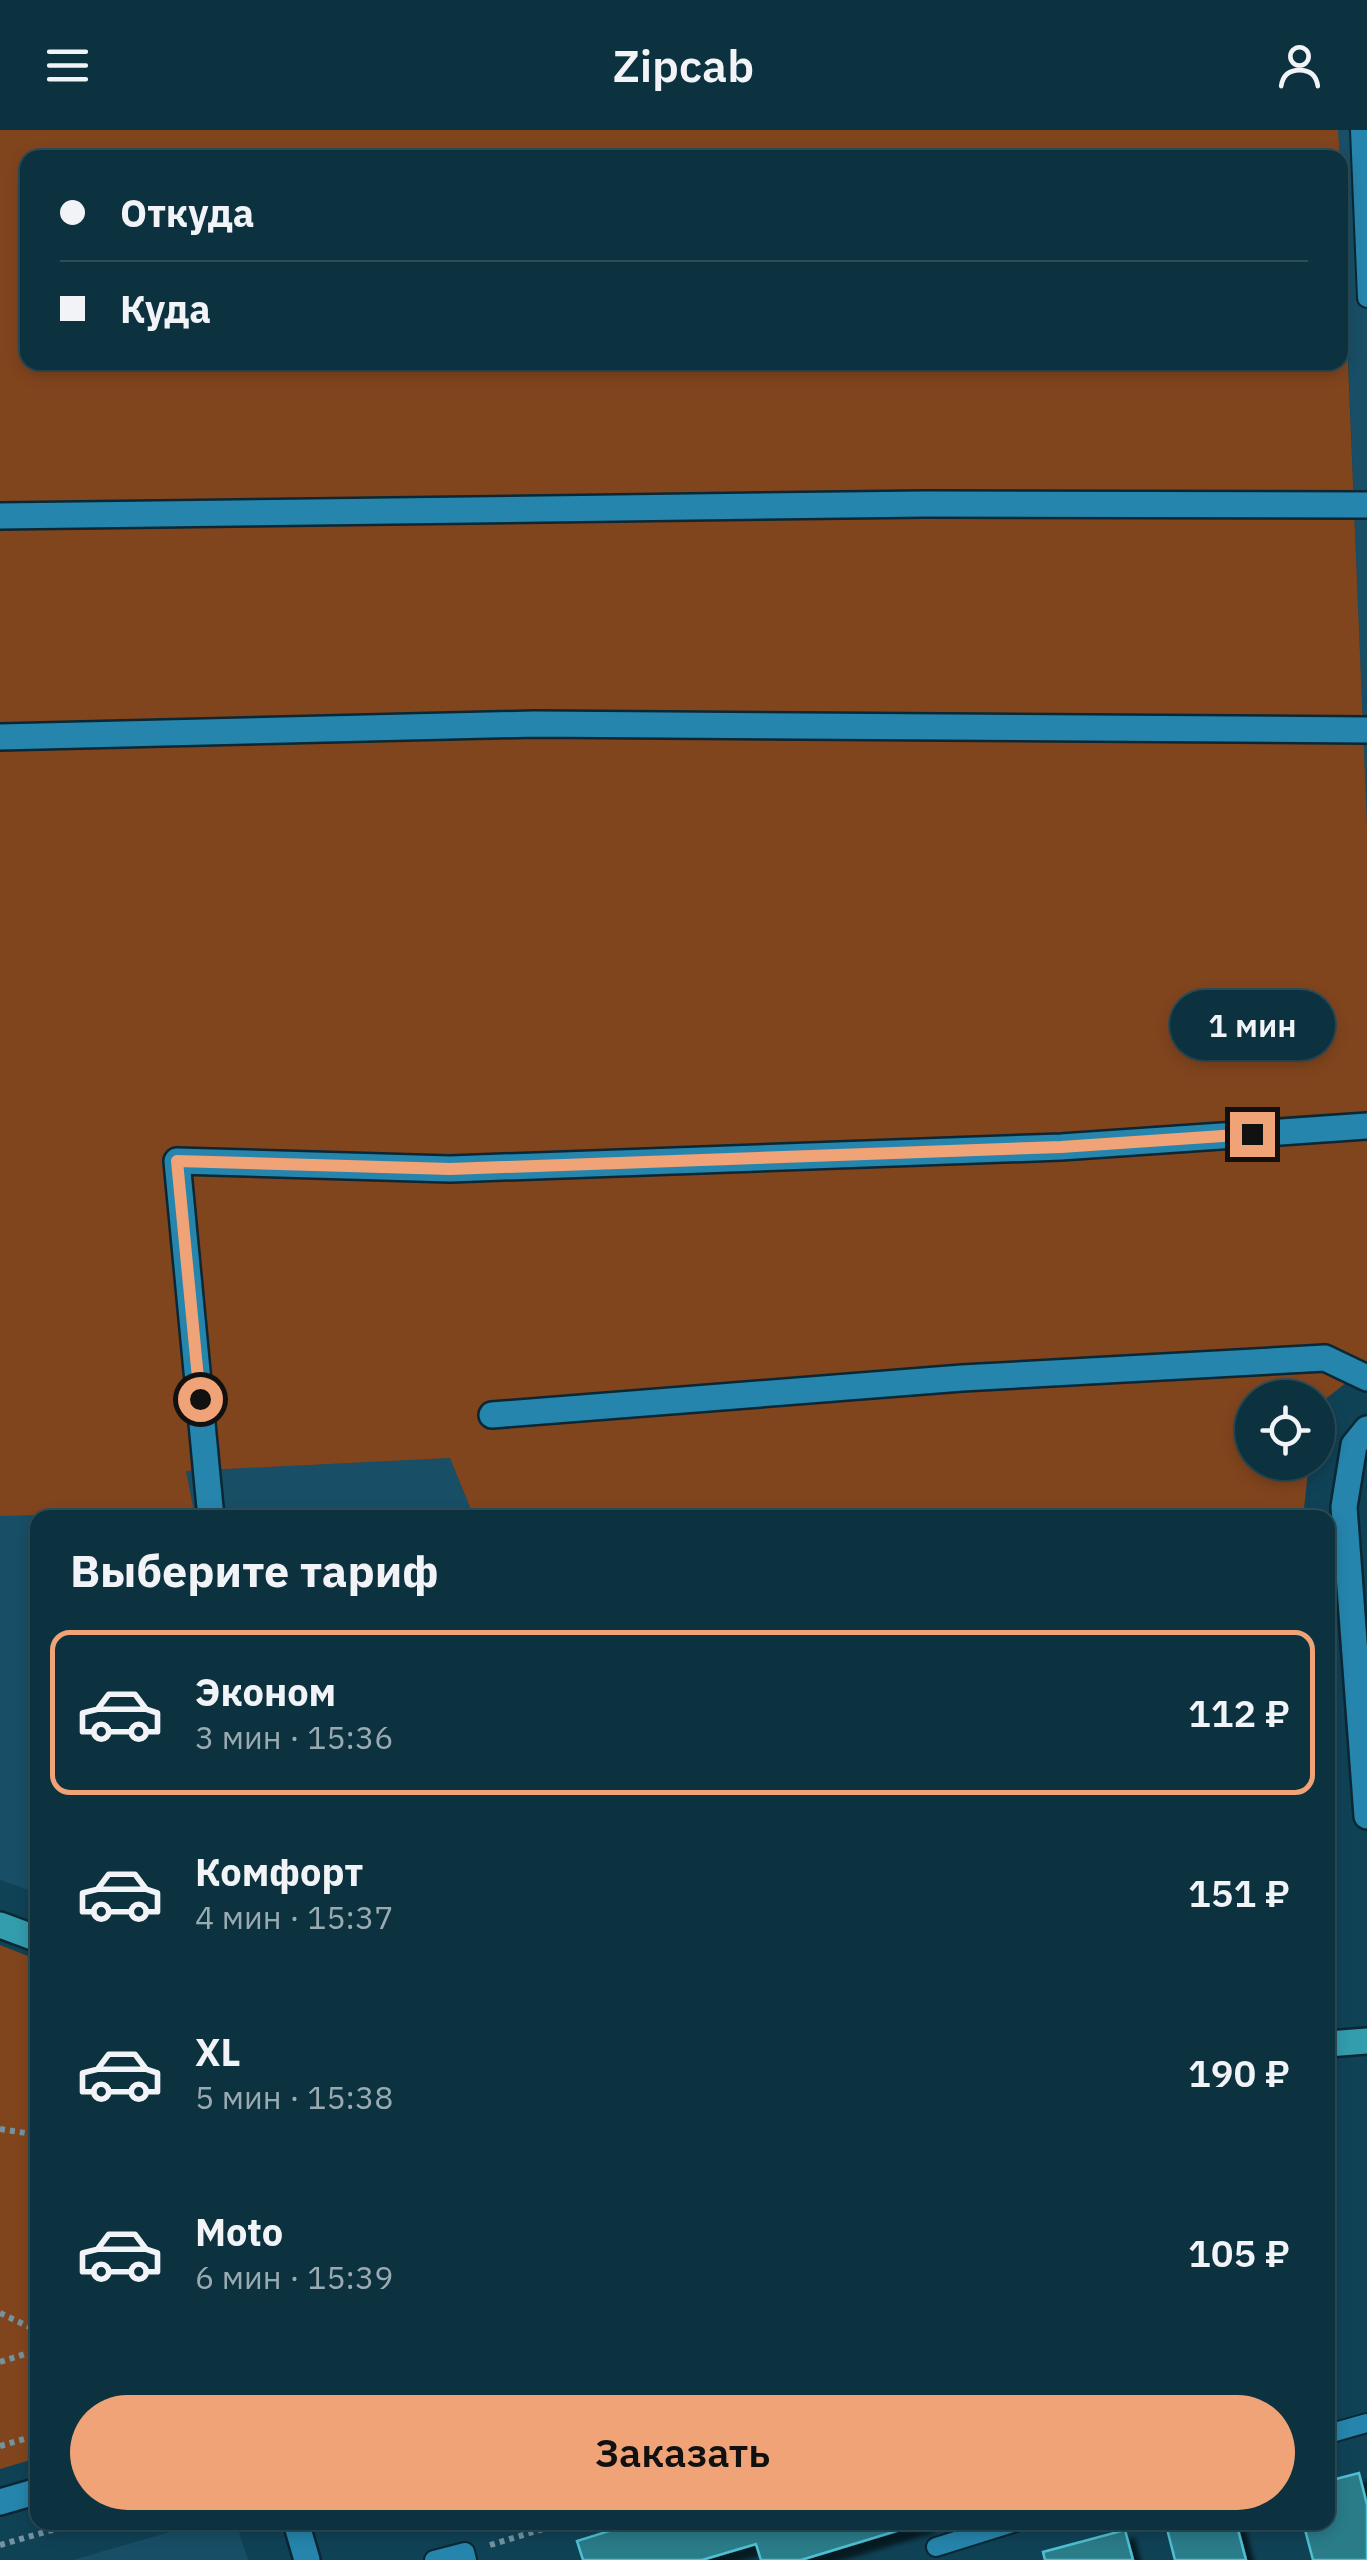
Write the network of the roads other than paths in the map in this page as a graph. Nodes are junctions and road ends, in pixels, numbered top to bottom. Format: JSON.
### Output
{"nodes":[{"id":1,"x":1360,"y":130,"type":"edge"},
{"id":2,"x":1367,"y":298,"type":"edge"},
{"id":3,"x":1367,"y":505,"type":"edge"},
{"id":4,"x":0,"y":516,"type":"edge"},
{"id":5,"x":1367,"y":730,"type":"edge"},
{"id":6,"x":0,"y":737,"type":"edge"},
{"id":7,"x":1367,"y":1126,"type":"edge"},
{"id":8,"x":1367,"y":1378,"type":"edge"},
{"id":9,"x":492,"y":1414,"type":"dead end"},
{"id":10,"x":1367,"y":1429,"type":"edge"},
{"id":11,"x":210,"y":1510,"type":"edge"},
{"id":12,"x":1367,"y":1816,"type":"edge"},
{"id":13,"x":0,"y":1926,"type":"edge"},
{"id":14,"x":30,"y":1936,"type":"edge"},
{"id":15,"x":1367,"y":2041,"type":"edge"},
{"id":16,"x":1335,"y":2043,"type":"edge"},
{"id":17,"x":1367,"y":2423,"type":"edge"},
{"id":18,"x":1335,"y":2432,"type":"edge"},
{"id":19,"x":30,"y":2493,"type":"edge"},
{"id":20,"x":0,"y":2502,"type":"edge"},
{"id":21,"x":298,"y":2530,"type":"edge"},
{"id":22,"x":990,"y":2530,"type":"edge"},
{"id":23,"x":936,"y":2547,"type":"dead end"},
{"id":24,"x":466,"y":2556,"type":"edge"},
{"id":25,"x":307,"y":2560,"type":"edge"},
{"id":26,"x":434,"y":2560,"type":"edge"}],
"edges":[{"from":1,"to":2,"type":"lane"},
{"from":3,"to":4,"type":"street"},
{"from":5,"to":6,"type":"street"},
{"from":7,"to":11,"type":"street"},
{"from":8,"to":9,"type":"street"},
{"from":10,"to":12,"type":"street"},
{"from":13,"to":14,"type":"street"},
{"from":15,"to":16,"type":"street"},
{"from":17,"to":18,"type":"lane"},
{"from":19,"to":20,"type":"street"},
{"from":21,"to":25,"type":"street"},
{"from":22,"to":23,"type":"lane"},
{"from":24,"to":26,"type":"lane"}]}
